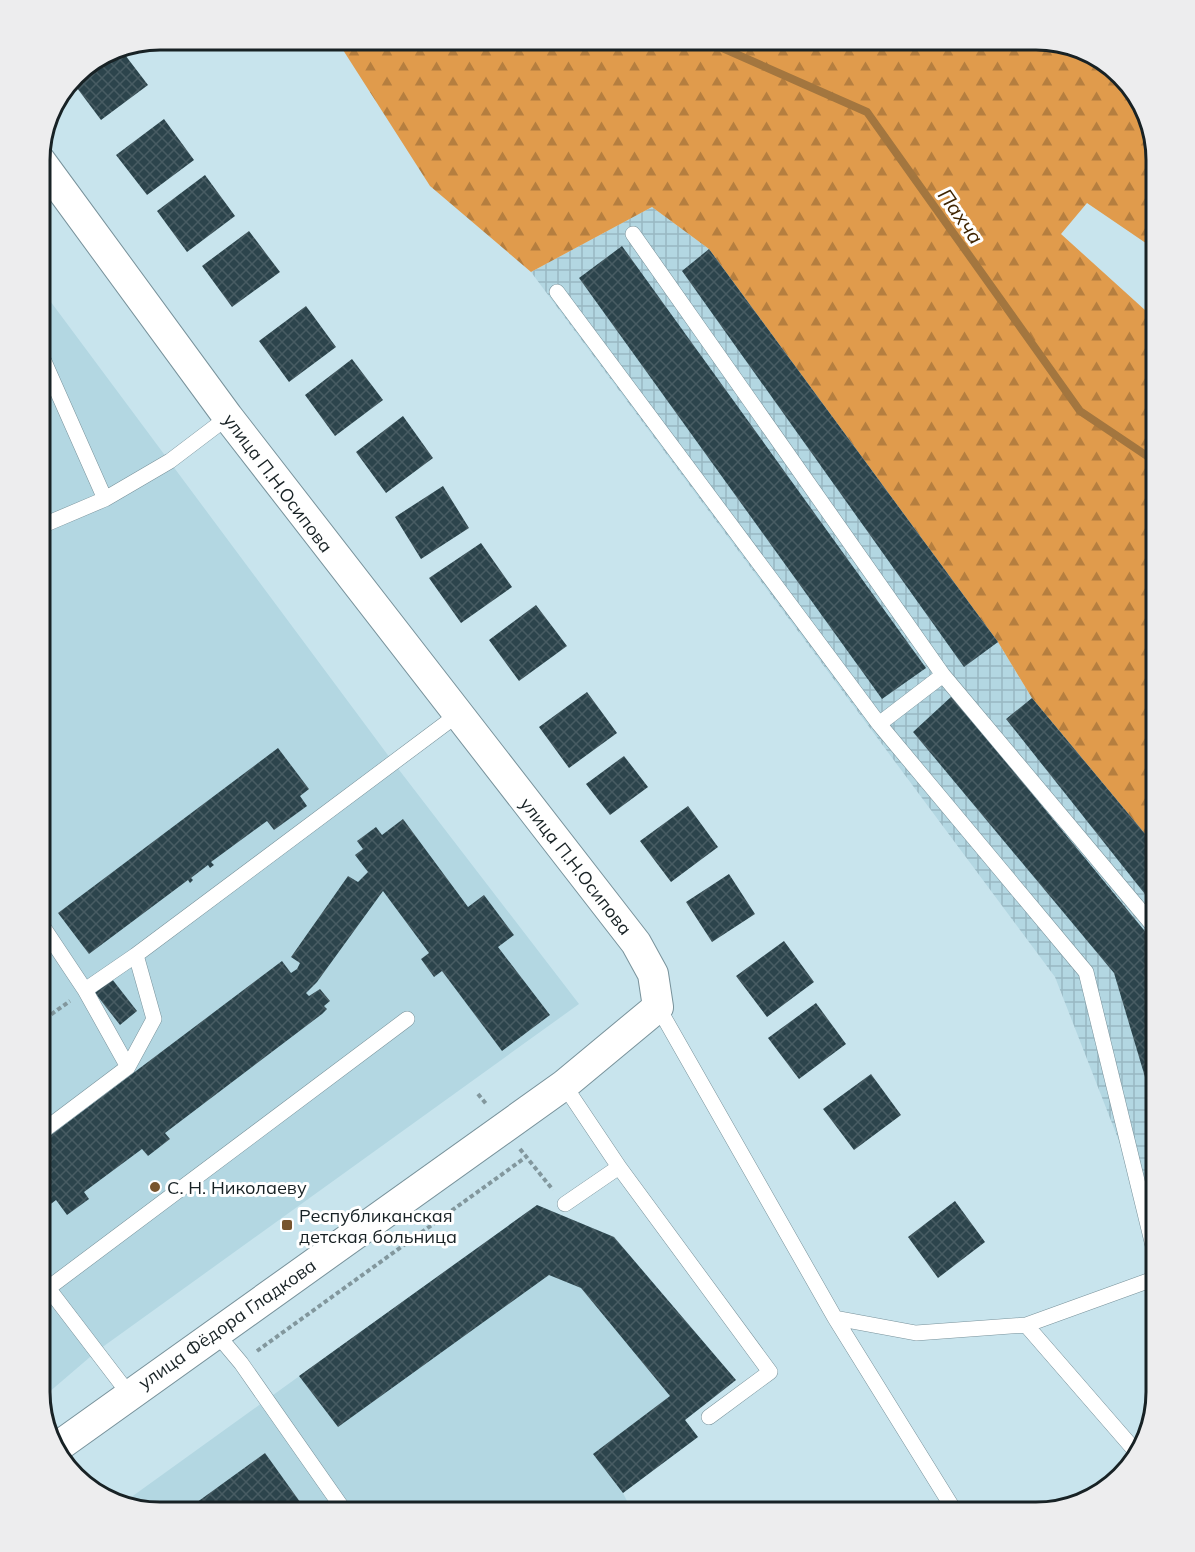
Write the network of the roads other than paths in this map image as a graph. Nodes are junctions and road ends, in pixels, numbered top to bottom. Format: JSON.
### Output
{"nodes":[{"id":1,"x":50,"y":174,"type":"edge"},
{"id":2,"x":633,"y":234,"type":"dead end"},
{"id":3,"x":557,"y":292,"type":"dead end"},
{"id":4,"x":50,"y":375,"type":"edge"},
{"id":5,"x":228,"y":417,"type":"junction"},
{"id":6,"x":105,"y":499,"type":"junction"},
{"id":7,"x":50,"y":522,"type":"edge"},
{"id":8,"x":943,"y":675,"type":"junction"},
{"id":9,"x":457,"y":715,"type":"junction"},
{"id":10,"x":879,"y":724,"type":"junction"},
{"id":11,"x":1145,"y":916,"type":"edge"},
{"id":12,"x":50,"y":938,"type":"edge"},
{"id":13,"x":136,"y":955,"type":"junction"},
{"id":14,"x":85,"y":990,"type":"junction"},
{"id":15,"x":658,"y":1007,"type":"junction"},
{"id":16,"x":407,"y":1019,"type":"dead end"},
{"id":17,"x":128,"y":1067,"type":"junction"},
{"id":18,"x":564,"y":1085,"type":"junction"},
{"id":19,"x":50,"y":1126,"type":"edge"},
{"id":20,"x":619,"y":1167,"type":"junction"},
{"id":21,"x":565,"y":1204,"type":"dead end"},
{"id":22,"x":1145,"y":1213,"type":"edge"},
{"id":23,"x":1145,"y":1282,"type":"edge"},
{"id":24,"x":50,"y":1287,"type":"edge"},
{"id":25,"x":50,"y":1300,"type":"edge"},
{"id":26,"x":835,"y":1318,"type":"junction"},
{"id":27,"x":1026,"y":1325,"type":"junction"},
{"id":28,"x":215,"y":1332,"type":"junction"},
{"id":29,"x":129,"y":1394,"type":"junction"},
{"id":30,"x":709,"y":1417,"type":"dead end"},
{"id":31,"x":62,"y":1443,"type":"edge"},
{"id":32,"x":1131,"y":1446,"type":"edge"},
{"id":33,"x":338,"y":1502,"type":"edge"},
{"id":34,"x":949,"y":1502,"type":"edge"}],
"edges":[{"from":1,"to":5,"type":"street","name":"улица П.Н.Осипова"},
{"from":2,"to":8,"type":"lane"},
{"from":3,"to":10,"type":"lane"},
{"from":4,"to":6,"type":"lane"},
{"from":5,"to":6,"type":"lane"},
{"from":5,"to":9,"type":"street","name":"улица П.Н.Осипова"},
{"from":6,"to":7,"type":"lane"},
{"from":8,"to":10,"type":"lane"},
{"from":8,"to":11,"type":"lane"},
{"from":9,"to":13,"type":"lane"},
{"from":9,"to":15,"type":"street","name":"улица П.Н.Осипова"},
{"from":10,"to":22,"type":"lane"},
{"from":12,"to":14,"type":"lane"},
{"from":13,"to":14,"type":"lane"},
{"from":13,"to":17,"type":"lane"},
{"from":14,"to":17,"type":"lane"},
{"from":15,"to":18,"type":"street","name":"улица Фёдора Гладкова"},
{"from":15,"to":26,"type":"lane","name":"улица П.Н.Осипова"},
{"from":16,"to":24,"type":"lane"},
{"from":17,"to":19,"type":"lane"},
{"from":18,"to":20,"type":"lane"},
{"from":18,"to":28,"type":"street","name":"улица Фёдора Гладкова"},
{"from":20,"to":21,"type":"lane"},
{"from":20,"to":30,"type":"lane"},
{"from":23,"to":27,"type":"lane"},
{"from":25,"to":29,"type":"lane"},
{"from":26,"to":27,"type":"lane"},
{"from":26,"to":34,"type":"lane","name":"улица П.Н.Осипова"},
{"from":27,"to":32,"type":"lane"},
{"from":28,"to":29,"type":"street","name":"улица Фёдора Гладкова"},
{"from":28,"to":33,"type":"lane"},
{"from":29,"to":31,"type":"street","name":"улица Фёдора Гладкова"}]}
